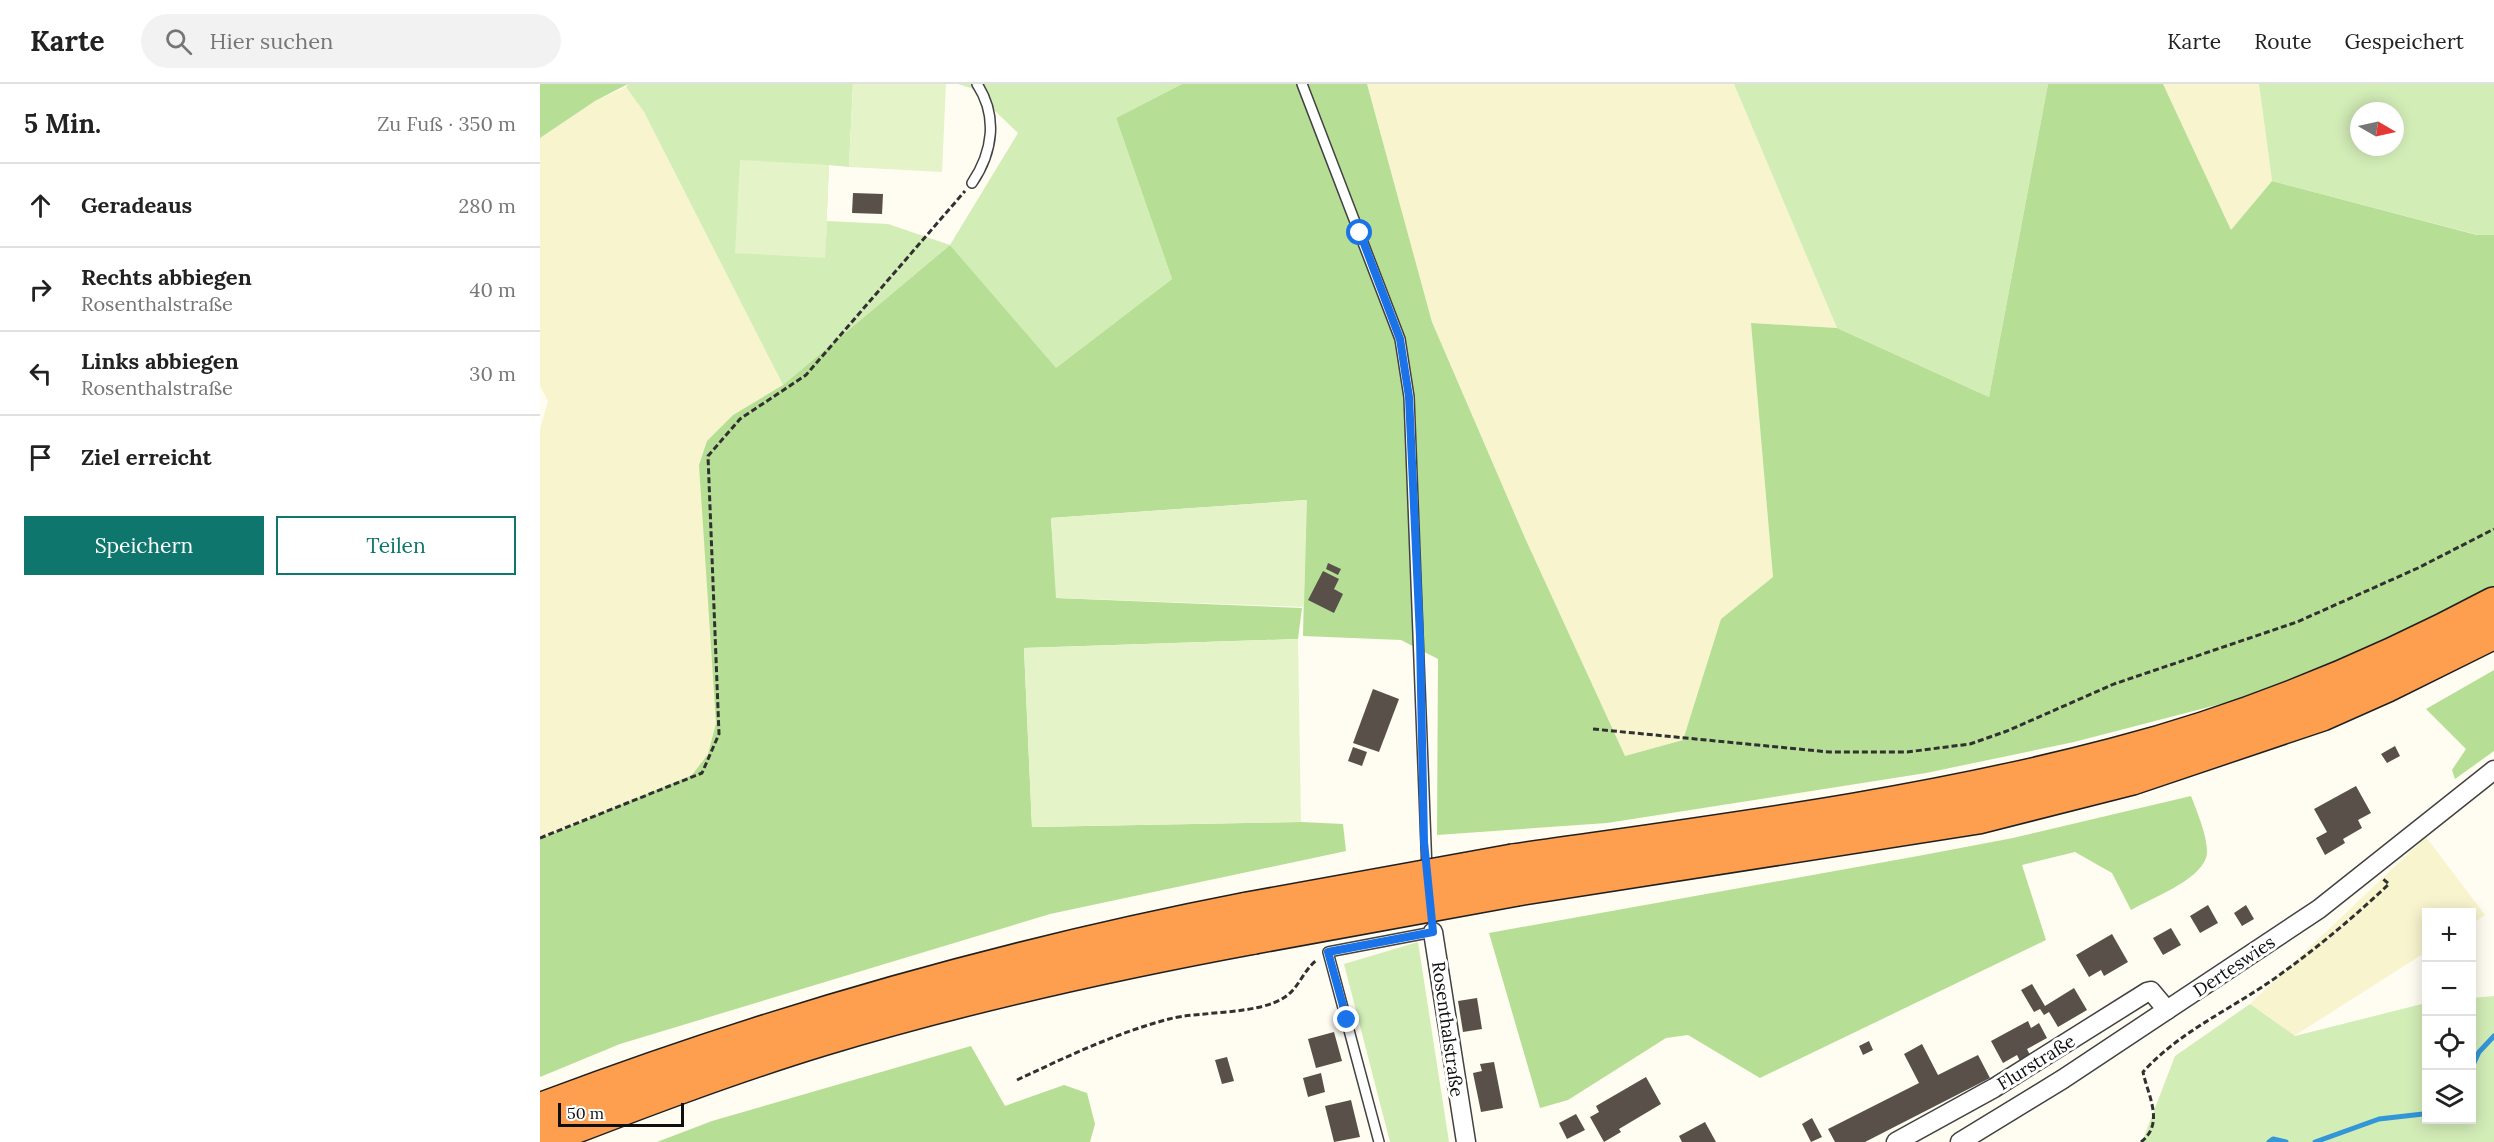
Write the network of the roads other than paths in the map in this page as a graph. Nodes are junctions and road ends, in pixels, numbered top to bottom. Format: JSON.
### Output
{"nodes":[{"id":1,"x":977,"y":84,"type":"edge"},
{"id":2,"x":1302,"y":84,"type":"edge"},
{"id":3,"x":972,"y":183,"type":"road end"},
{"id":4,"x":2494,"y":604,"type":"edge"},
{"id":5,"x":2494,"y":632,"type":"edge"},
{"id":6,"x":2494,"y":770,"type":"edge"},
{"id":7,"x":1515,"y":875,"type":"junction"},
{"id":8,"x":1428,"y":887,"type":"dead end"},
{"id":9,"x":1430,"y":898,"type":"dead end"},
{"id":10,"x":1251,"y":923,"type":"junction"},
{"id":11,"x":1433,"y":932,"type":"junction"},
{"id":12,"x":2167,"y":1010,"type":"junction"},
{"id":13,"x":540,"y":1110,"type":"edge"},
{"id":14,"x":540,"y":1140,"type":"edge"},
{"id":15,"x":1379,"y":1142,"type":"edge"},
{"id":16,"x":1466,"y":1142,"type":"edge"},
{"id":17,"x":1896,"y":1142,"type":"edge"},
{"id":18,"x":1960,"y":1142,"type":"edge"}],
"edges":[{"from":1,"to":3,"type":"lane"},
{"from":2,"to":8,"type":"lane"},
{"from":4,"to":7,"type":"highway"},
{"from":5,"to":7,"type":"highway"},
{"from":6,"to":12,"type":"street","name":"Derteswies"},
{"from":7,"to":10,"type":"highway","bridge":true},
{"from":9,"to":11,"type":"lane"},
{"from":10,"to":13,"type":"highway"},
{"from":10,"to":14,"type":"highway"},
{"from":11,"to":15,"type":"lane"},
{"from":11,"to":16,"type":"street","name":"Rosenthalstraße"},
{"from":12,"to":17,"type":"street","name":"Flurstraße"},
{"from":12,"to":18,"type":"street","name":"Derteswies"}]}
